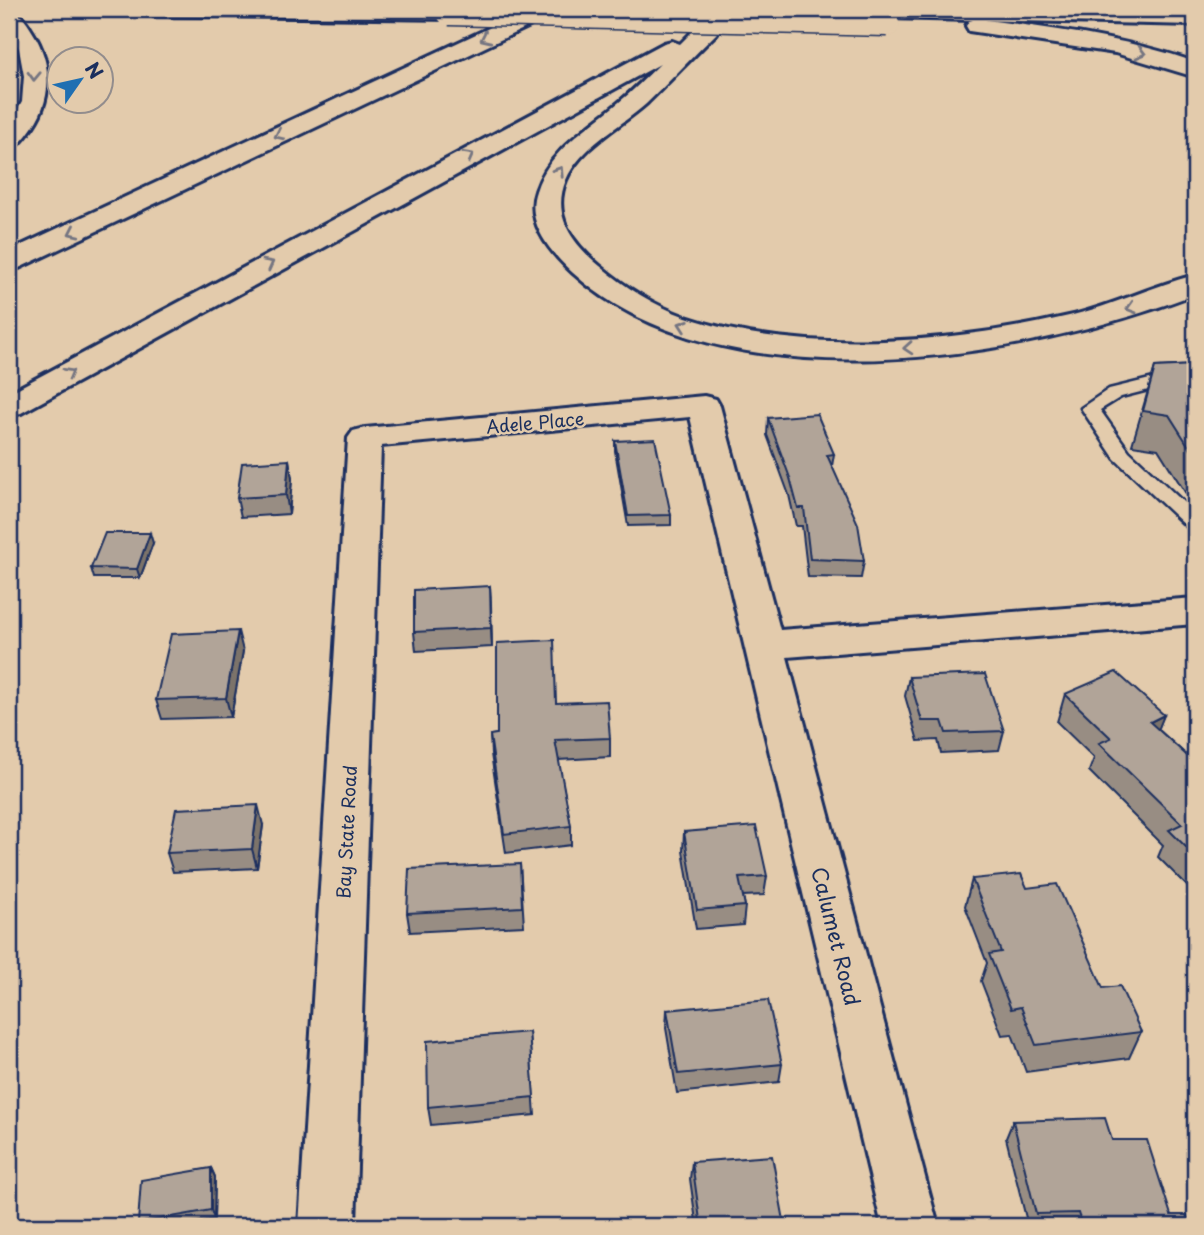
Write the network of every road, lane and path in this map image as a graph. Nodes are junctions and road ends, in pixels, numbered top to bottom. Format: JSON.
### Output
{"nodes":[{"id":1,"x":151,"y":9,"type":"edge"},
{"id":2,"x":547,"y":9,"type":"edge"},
{"id":3,"x":743,"y":9,"type":"edge"},
{"id":4,"x":752,"y":9,"type":"edge"},
{"id":5,"x":9,"y":16,"type":"edge"},
{"id":6,"x":890,"y":19,"type":"junction"},
{"id":7,"x":1195,"y":19,"type":"edge"},
{"id":8,"x":977,"y":26,"type":"junction"},
{"id":9,"x":709,"y":27,"type":"junction"},
{"id":10,"x":1195,"y":34,"type":"edge"},
{"id":11,"x":1195,"y":70,"type":"edge"},
{"id":12,"x":9,"y":142,"type":"edge"},
{"id":13,"x":9,"y":262,"type":"edge"},
{"id":14,"x":1195,"y":284,"type":"edge"},
{"id":15,"x":1195,"y":373,"type":"edge"},
{"id":16,"x":9,"y":405,"type":"edge"},
{"id":17,"x":704,"y":406,"type":"joint"},
{"id":18,"x":365,"y":438,"type":"joint"},
{"id":19,"x":1195,"y":524,"type":"edge"},
{"id":20,"x":1195,"y":611,"type":"edge"},
{"id":21,"x":764,"y":645,"type":"junction"},
{"id":22,"x":327,"y":1226,"type":"edge"},
{"id":23,"x":910,"y":1226,"type":"edge"}],
"edges":[{"from":1,"to":6,"type":"main road","bridge":true},
{"from":2,"to":13,"type":"main road","one_way":true},
{"from":3,"to":9,"type":"main road"},
{"from":4,"to":6,"type":"main road"},
{"from":5,"to":12,"type":"main road","one_way":true},
{"from":6,"to":7,"type":"main road"},
{"from":6,"to":8,"type":"main road"},
{"from":8,"to":10,"type":"main road"},
{"from":8,"to":11,"type":"main road","one_way":true},
{"from":14,"to":9,"type":"main road","one_way":true},
{"from":16,"to":9,"type":"main road","one_way":true},
{"from":15,"to":19,"type":"lane"},
{"from":17,"to":18,"type":"main road","name":"Adele Place"},
{"from":17,"to":21,"type":"main road","name":"Calumet Road"},
{"from":18,"to":22,"type":"main road","name":"Bay State Road"},
{"from":20,"to":21,"type":"main road"},
{"from":21,"to":23,"type":"main road","name":"Calumet Road"}]}
